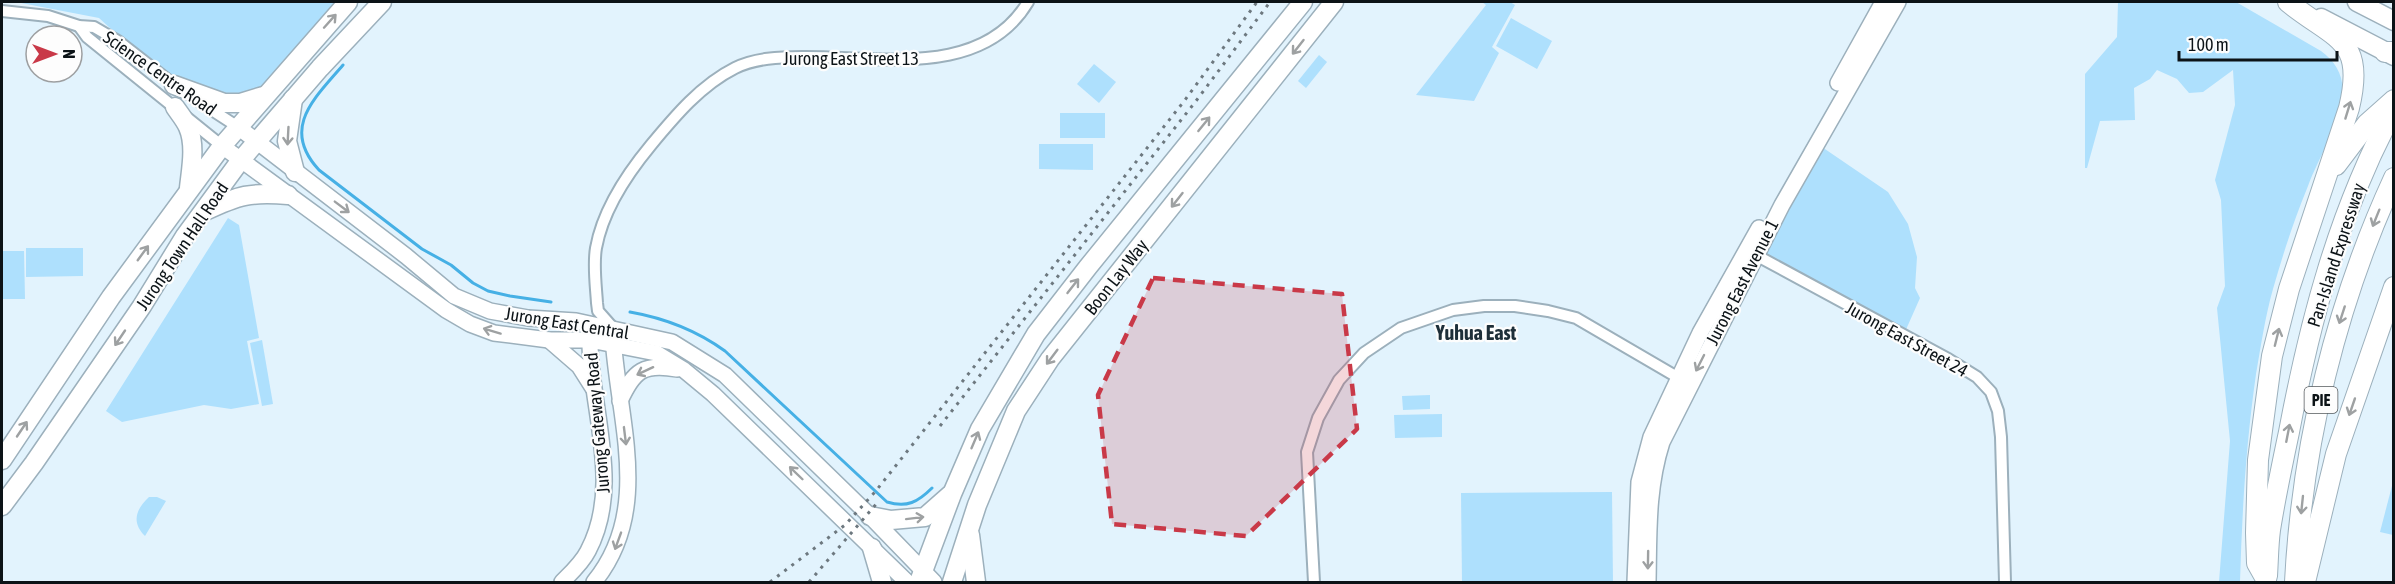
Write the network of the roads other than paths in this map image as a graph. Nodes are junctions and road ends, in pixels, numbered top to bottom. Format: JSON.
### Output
{"nodes":[{"id":1,"x":348,"y":2,"type":"edge"},
{"id":2,"x":382,"y":2,"type":"edge"},
{"id":3,"x":1028,"y":2,"type":"edge"},
{"id":4,"x":1303,"y":2,"type":"edge"},
{"id":5,"x":1334,"y":2,"type":"edge"},
{"id":6,"x":1883,"y":2,"type":"edge"},
{"id":7,"x":1898,"y":2,"type":"edge"},
{"id":8,"x":2289,"y":2,"type":"edge"},
{"id":9,"x":2357,"y":2,"type":"edge"},
{"id":10,"x":2,"y":12,"type":"edge"},
{"id":11,"x":2394,"y":21,"type":"edge"},
{"id":12,"x":73,"y":24,"type":"edge"},
{"id":13,"x":84,"y":26,"type":"edge"},
{"id":14,"x":84,"y":33,"type":"edge"},
{"id":15,"x":2391,"y":53,"type":"edge"},
{"id":16,"x":174,"y":85,"type":"junction"},
{"id":17,"x":264,"y":96,"type":"junction"},
{"id":18,"x":293,"y":99,"type":"junction"},
{"id":19,"x":2394,"y":100,"type":"edge"},
{"id":20,"x":175,"y":107,"type":"junction"},
{"id":21,"x":2394,"y":109,"type":"edge"},
{"id":22,"x":238,"y":127,"type":"junction"},
{"id":23,"x":255,"y":141,"type":"junction"},
{"id":24,"x":222,"y":146,"type":"junction"},
{"id":25,"x":240,"y":161,"type":"junction"},
{"id":26,"x":295,"y":172,"type":"junction"},
{"id":27,"x":2394,"y":178,"type":"edge"},
{"id":28,"x":2323,"y":185,"type":"junction"},
{"id":29,"x":189,"y":190,"type":"junction"},
{"id":30,"x":288,"y":195,"type":"junction"},
{"id":31,"x":201,"y":214,"type":"junction"},
{"id":32,"x":1751,"y":252,"type":"junction"},
{"id":33,"x":2394,"y":287,"type":"edge"},
{"id":34,"x":594,"y":318,"type":"junction"},
{"id":35,"x":613,"y":328,"type":"junction"},
{"id":36,"x":549,"y":340,"type":"junction"},
{"id":37,"x":590,"y":340,"type":"junction"},
{"id":38,"x":614,"y":345,"type":"junction"},
{"id":39,"x":684,"y":370,"type":"junction"},
{"id":40,"x":1684,"y":380,"type":"junction"},
{"id":41,"x":594,"y":390,"type":"junction"},
{"id":42,"x":620,"y":401,"type":"junction"},
{"id":43,"x":2,"y":460,"type":"edge"},
{"id":44,"x":952,"y":494,"type":"junction"},
{"id":45,"x":2,"y":506,"type":"edge"},
{"id":46,"x":870,"y":516,"type":"junction"},
{"id":47,"x":969,"y":531,"type":"junction"},
{"id":48,"x":872,"y":548,"type":"junction"},
{"id":49,"x":580,"y":563,"type":"junction"},
{"id":50,"x":605,"y":569,"type":"junction"},
{"id":51,"x":925,"y":578,"type":"edge"},
{"id":52,"x":2266,"y":581,"type":"edge"},
{"id":53,"x":562,"y":582,"type":"edge"},
{"id":54,"x":594,"y":582,"type":"edge"},
{"id":55,"x":882,"y":582,"type":"edge"},
{"id":56,"x":907,"y":582,"type":"edge"},
{"id":57,"x":952,"y":582,"type":"edge"},
{"id":58,"x":976,"y":582,"type":"edge"},
{"id":59,"x":1314,"y":582,"type":"edge"},
{"id":60,"x":1635,"y":582,"type":"edge"},
{"id":61,"x":1648,"y":582,"type":"edge"},
{"id":62,"x":2005,"y":582,"type":"edge"},
{"id":63,"x":2295,"y":582,"type":"edge"},
{"id":64,"x":2305,"y":582,"type":"edge"}],
"edges":[{"from":17,"to":1,"type":"main road","name":"Jurong Town Hall Road","one_way":true},
{"from":2,"to":18,"type":"main road","name":"Jurong Town Hall Road"},
{"from":3,"to":34,"type":"street","name":"Jurong East Street 13"},
{"from":44,"to":4,"type":"main road","name":"Boon Lay Way","one_way":true},
{"from":5,"to":47,"type":"main road","name":"Boon Lay Way","one_way":true},
{"from":6,"to":32,"type":"main road","name":"Jurong East Avenue 1"},
{"from":7,"to":32,"type":"main road","name":"Jurong East Avenue 1"},
{"from":8,"to":15,"type":"main road"},
{"from":28,"to":8,"type":"highway","one_way":true},
{"from":9,"to":11,"type":"main road"},
{"from":10,"to":12,"type":"street","name":"Science Centre Road"},
{"from":13,"to":16,"type":"street","name":"Science Centre Road"},
{"from":14,"to":20,"type":"street","name":"Science Centre Road"},
{"from":16,"to":17,"type":"main road"},
{"from":16,"to":22,"type":"street","name":"Science Centre Road"},
{"from":17,"to":22,"type":"main road","name":"Jurong Town Hall Road"},
{"from":18,"to":23,"type":"main road","name":"Jurong Town Hall Road"},
{"from":18,"to":26,"type":"main road","one_way":true},
{"from":19,"to":28,"type":"highway"},
{"from":20,"to":24,"type":"street","name":"Science Centre Road"},
{"from":20,"to":29,"type":"main road"},
{"from":52,"to":21,"type":"highway","name":"Pan-Island Expressway","number":"PIE","one_way":true},
{"from":22,"to":23,"type":"main road","name":"Jurong East Central"},
{"from":22,"to":24,"type":"main road","name":"Jurong Town Hall Road"},
{"from":23,"to":25,"type":"main road","name":"Jurong Town Hall Road"},
{"from":23,"to":26,"type":"main road","name":"Jurong East Central"},
{"from":24,"to":25,"type":"main road","name":"Jurong East Central"},
{"from":24,"to":29,"type":"main road","name":"Jurong Town Hall Road"},
{"from":25,"to":30,"type":"main road","name":"Jurong East Central"},
{"from":25,"to":31,"type":"main road","name":"Jurong Town Hall Road"},
{"from":26,"to":34,"type":"main road","name":"Jurong East Central","one_way":true},
{"from":27,"to":63,"type":"highway","name":"Pan-Island Expressway","number":"PIE","one_way":true},
{"from":52,"to":28,"type":"highway","one_way":true},
{"from":43,"to":29,"type":"main road","name":"Jurong Town Hall Road","one_way":true},
{"from":30,"to":31,"type":"main road"},
{"from":36,"to":30,"type":"main road","name":"Jurong East Central","one_way":true},
{"from":31,"to":45,"type":"main road","name":"Jurong Town Hall Road","one_way":true},
{"from":32,"to":40,"type":"main road","name":"Jurong East Avenue 1"},
{"from":32,"to":62,"type":"street","name":"Jurong East Street 24"},
{"from":33,"to":64,"type":"highway","one_way":true},
{"from":34,"to":35,"type":"main road","name":"Jurong East Central"},
{"from":34,"to":37,"type":"main road","name":"Jurong Gateway Road"},
{"from":35,"to":38,"type":"main road","name":"Jurong Gateway Road"},
{"from":35,"to":46,"type":"main road","name":"Jurong East Central"},
{"from":36,"to":37,"type":"main road","name":"Jurong East Central"},
{"from":36,"to":41,"type":"main road"},
{"from":37,"to":38,"type":"main road","name":"Jurong East Central"},
{"from":37,"to":41,"type":"main road","name":"Jurong Gateway Road"},
{"from":38,"to":39,"type":"main road","name":"Jurong East Central"},
{"from":38,"to":42,"type":"main road","name":"Jurong Gateway Road"},
{"from":39,"to":42,"type":"main road","one_way":true},
{"from":48,"to":39,"type":"main road","name":"Jurong East Central","one_way":true},
{"from":40,"to":59,"type":"street"},
{"from":40,"to":60,"type":"main road","name":"Jurong East Avenue 1"},
{"from":40,"to":61,"type":"main road","name":"Jurong East Avenue 1","one_way":true},
{"from":41,"to":49,"type":"main road","name":"Jurong Gateway Road"},
{"from":42,"to":50,"type":"main road","name":"Jurong Gateway Road","one_way":true},
{"from":46,"to":44,"type":"main road","one_way":true},
{"from":44,"to":51,"type":"main road","name":"Boon Lay Way"},
{"from":46,"to":51,"type":"main road","name":"Jurong East Central"},
{"from":47,"to":57,"type":"main road","name":"Boon Lay Way"},
{"from":47,"to":58,"type":"main road"},
{"from":48,"to":55,"type":"main road"},
{"from":48,"to":56,"type":"main road","name":"Jurong East Central"},
{"from":49,"to":50,"type":"main road"},
{"from":49,"to":53,"type":"main road","name":"Jurong Gateway Road"},
{"from":49,"to":54,"type":"main road"},
{"from":50,"to":54,"type":"main road","name":"Jurong Gateway Road"}]}
